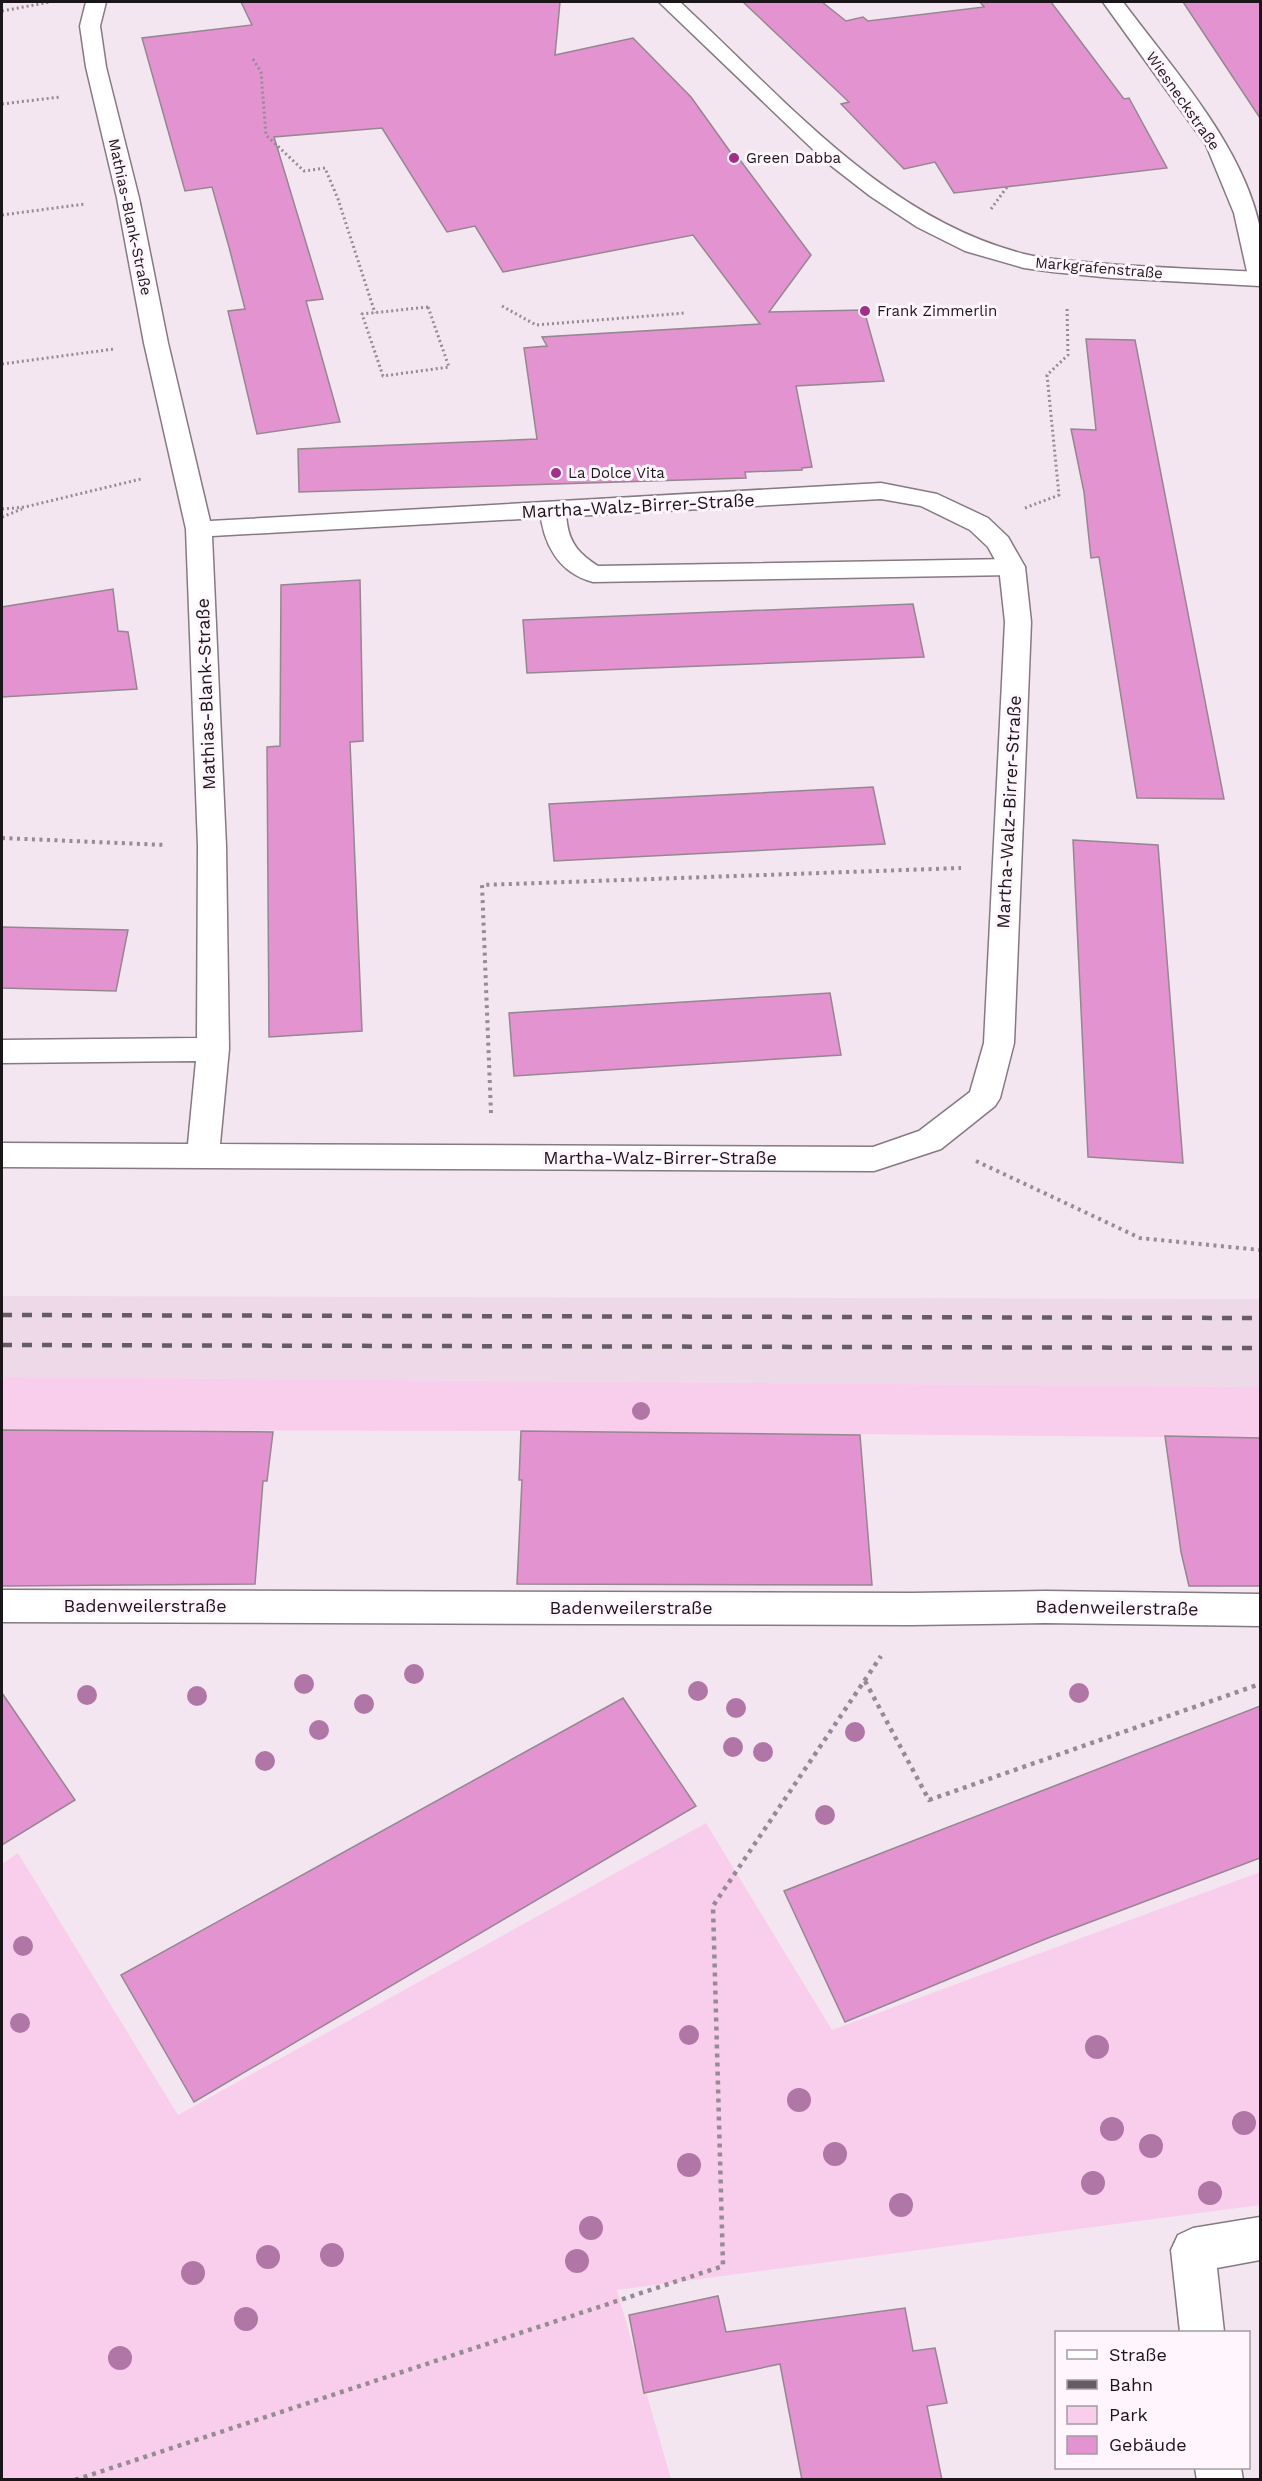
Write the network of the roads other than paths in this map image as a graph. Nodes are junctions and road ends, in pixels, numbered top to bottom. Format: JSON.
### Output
{"nodes":[{"id":1,"x":96,"y":2,"type":"edge"},
{"id":2,"x":669,"y":2,"type":"edge"},
{"id":3,"x":1113,"y":2,"type":"edge"},
{"id":4,"x":1260,"y":278,"type":"edge"},
{"id":5,"x":553,"y":510,"type":"junction"},
{"id":6,"x":199,"y":529,"type":"junction"},
{"id":7,"x":1012,"y":567,"type":"junction"},
{"id":8,"x":213,"y":1049,"type":"junction"},
{"id":9,"x":2,"y":1052,"type":"edge"},
{"id":10,"x":2,"y":1155,"type":"edge"},
{"id":11,"x":203,"y":1155,"type":"junction"},
{"id":12,"x":2,"y":1606,"type":"edge"},
{"id":13,"x":1260,"y":1610,"type":"edge"},
{"id":14,"x":1260,"y":2239,"type":"edge"},
{"id":15,"x":1202,"y":2331,"type":"edge"}],
"edges":[{"from":1,"to":6,"type":"street","name":"Mathias-Blank-Straße"},
{"from":2,"to":4,"type":"street","name":"Markgrafenstraße"},
{"from":3,"to":4,"type":"street","name":"Wiesneckstraße"},
{"from":5,"to":6,"type":"street","name":"Martha-Walz-Birrer-Straße"},
{"from":5,"to":7,"type":"street","name":"Martha-Walz-Birrer-Straße"},
{"from":5,"to":7,"type":"street"},
{"from":6,"to":8,"type":"street","name":"Mathias-Blank-Straße"},
{"from":7,"to":11,"type":"street","name":"Martha-Walz-Birrer-Straße"},
{"from":8,"to":9,"type":"street"},
{"from":8,"to":11,"type":"street","name":"Mathias-Blank-Straße"},
{"from":10,"to":11,"type":"street"},
{"from":12,"to":13,"type":"street","name":"Badenweilerstraße"},
{"from":14,"to":15,"type":"street"}]}
